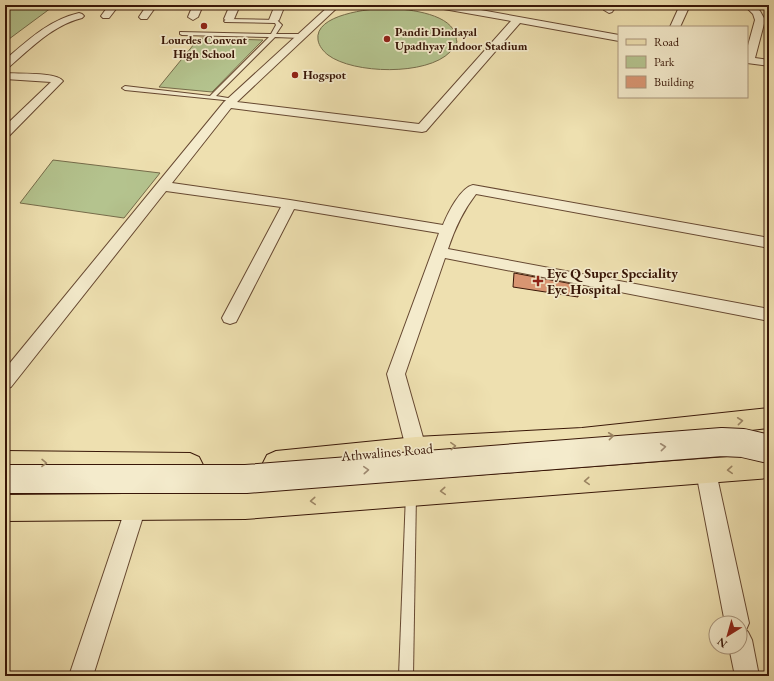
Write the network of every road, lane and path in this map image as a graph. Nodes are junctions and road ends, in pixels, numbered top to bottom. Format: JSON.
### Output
{"nodes":[{"id":1,"x":114,"y":5,"type":"edge"},
{"id":2,"x":152,"y":5,"type":"edge"},
{"id":3,"x":198,"y":5,"type":"edge"},
{"id":4,"x":235,"y":5,"type":"edge"},
{"id":5,"x":280,"y":5,"type":"edge"},
{"id":6,"x":335,"y":5,"type":"edge"},
{"id":7,"x":438,"y":5,"type":"edge"},
{"id":8,"x":685,"y":5,"type":"edge"},
{"id":9,"x":749,"y":5,"type":"edge"},
{"id":10,"x":79,"y":16,"type":"dead end"},
{"id":11,"x":106,"y":16,"type":"dead end"},
{"id":12,"x":144,"y":17,"type":"dead end"},
{"id":13,"x":192,"y":17,"type":"dead end"},
{"id":14,"x":228,"y":20,"type":"joint"},
{"id":15,"x":274,"y":20,"type":"dead end"},
{"id":16,"x":517,"y":20,"type":"junction"},
{"id":17,"x":675,"y":26,"type":"edge"},
{"id":18,"x":182,"y":33,"type":"dead end"},
{"id":19,"x":274,"y":34,"type":"junction"},
{"id":20,"x":300,"y":36,"type":"junction"},
{"id":21,"x":618,"y":38,"type":"edge"},
{"id":22,"x":748,"y":60,"type":"edge"},
{"id":23,"x":769,"y":63,"type":"edge"},
{"id":24,"x":5,"y":64,"type":"edge"},
{"id":25,"x":5,"y":76,"type":"edge"},
{"id":26,"x":125,"y":88,"type":"dead end"},
{"id":27,"x":212,"y":97,"type":"junction"},
{"id":28,"x":230,"y":102,"type":"junction"},
{"id":29,"x":5,"y":133,"type":"edge"},
{"id":30,"x":162,"y":186,"type":"junction"},
{"id":31,"x":290,"y":204,"type":"junction"},
{"id":32,"x":447,"y":230,"type":"junction"},
{"id":33,"x":769,"y":243,"type":"edge"},
{"id":34,"x":439,"y":252,"type":"junction"},
{"id":35,"x":769,"y":314,"type":"edge"},
{"id":36,"x":230,"y":318,"type":"dead end"},
{"id":37,"x":5,"y":382,"type":"edge"},
{"id":38,"x":769,"y":418,"type":"edge"},
{"id":39,"x":514,"y":443,"type":"junction"},
{"id":40,"x":416,"y":448,"type":"junction"},
{"id":41,"x":769,"y":449,"type":"edge"},
{"id":42,"x":5,"y":462,"type":"edge"},
{"id":43,"x":769,"y":466,"type":"edge"},
{"id":44,"x":706,"y":472,"type":"junction"},
{"id":45,"x":5,"y":479,"type":"edge"},
{"id":46,"x":525,"y":485,"type":"junction"},
{"id":47,"x":411,"y":494,"type":"junction"},
{"id":48,"x":136,"y":507,"type":"junction"},
{"id":49,"x":5,"y":508,"type":"edge"},
{"id":50,"x":735,"y":615,"type":"edge"},
{"id":51,"x":743,"y":655,"type":"edge"},
{"id":52,"x":81,"y":676,"type":"edge"},
{"id":53,"x":406,"y":676,"type":"edge"},
{"id":54,"x":747,"y":676,"type":"edge"}],
"edges":[{"from":1,"to":11,"type":"street"},
{"from":2,"to":12,"type":"street"},
{"from":3,"to":13,"type":"street"},
{"from":4,"to":14,"type":"street"},
{"from":5,"to":15,"type":"street"},
{"from":6,"to":20,"type":"street"},
{"from":7,"to":16,"type":"street"},
{"from":8,"to":17,"type":"street"},
{"from":9,"to":22,"type":"street"},
{"from":10,"to":24,"type":"street"},
{"from":14,"to":19,"type":"lane"},
{"from":16,"to":21,"type":"street"},
{"from":16,"to":28,"type":"street"},
{"from":18,"to":19,"type":"lane"},
{"from":19,"to":20,"type":"lane"},
{"from":19,"to":27,"type":"lane"},
{"from":20,"to":28,"type":"street"},
{"from":22,"to":23,"type":"street"},
{"from":25,"to":29,"type":"street"},
{"from":26,"to":27,"type":"lane"},
{"from":27,"to":28,"type":"lane"},
{"from":28,"to":30,"type":"street"},
{"from":30,"to":31,"type":"street"},
{"from":30,"to":37,"type":"street"},
{"from":31,"to":32,"type":"street"},
{"from":31,"to":36,"type":"street"},
{"from":32,"to":33,"type":"street"},
{"from":32,"to":34,"type":"street"},
{"from":34,"to":35,"type":"street"},
{"from":34,"to":40,"type":"street"},
{"from":39,"to":38,"type":"main road","name":"Athwalines Road","one_way":true},
{"from":40,"to":39,"type":"main road","name":"Athwalines Road","one_way":true},
{"from":39,"to":46,"type":"main road"},
{"from":42,"to":40,"type":"main road","name":"Athwalines Road","one_way":true},
{"from":45,"to":41,"type":"main road","one_way":true,"bridge":true},
{"from":43,"to":44,"type":"main road","one_way":true},
{"from":44,"to":46,"type":"main road","one_way":true},
{"from":44,"to":50,"type":"street"},
{"from":46,"to":47,"type":"main road","one_way":true},
{"from":47,"to":48,"type":"main road","one_way":true},
{"from":47,"to":53,"type":"lane"},
{"from":48,"to":49,"type":"main road"},
{"from":48,"to":52,"type":"street"},
{"from":51,"to":54,"type":"street"}]}
